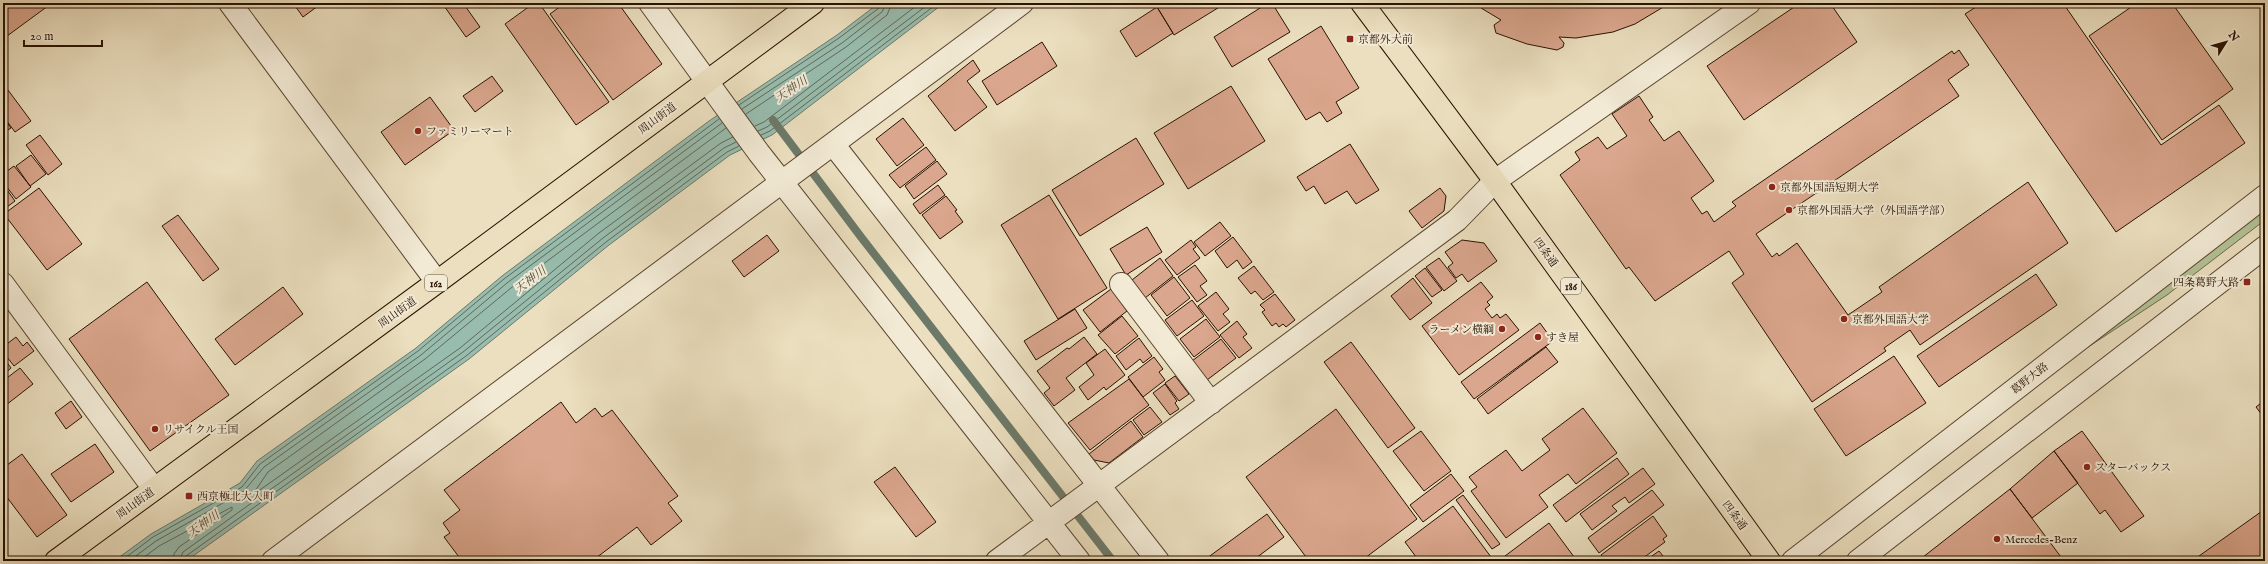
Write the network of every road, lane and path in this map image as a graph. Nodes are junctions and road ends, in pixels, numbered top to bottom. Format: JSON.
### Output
{"nodes":[{"id":1,"x":230,"y":3,"type":"edge"},
{"id":2,"x":650,"y":3,"type":"edge"},
{"id":3,"x":813,"y":3,"type":"edge"},
{"id":4,"x":1022,"y":3,"type":"edge"},
{"id":5,"x":1362,"y":3,"type":"edge"},
{"id":6,"x":1749,"y":3,"type":"edge"},
{"id":7,"x":707,"y":80,"type":"junction"},
{"id":8,"x":828,"y":148,"type":"junction"},
{"id":9,"x":787,"y":178,"type":"junction"},
{"id":10,"x":1495,"y":182,"type":"junction"},
{"id":11,"x":2265,"y":196,"type":"edge"},
{"id":12,"x":2265,"y":247,"type":"edge"},
{"id":13,"x":437,"y":282,"type":"junction"},
{"id":14,"x":3,"y":284,"type":"edge"},
{"id":15,"x":1121,"y":284,"type":"dead end"},
{"id":16,"x":1211,"y":403,"type":"junction"},
{"id":17,"x":1099,"y":486,"type":"junction"},
{"id":18,"x":154,"y":489,"type":"junction"},
{"id":19,"x":1049,"y":523,"type":"junction"},
{"id":20,"x":276,"y":560,"type":"edge"},
{"id":21,"x":56,"y":561,"type":"edge"},
{"id":22,"x":998,"y":561,"type":"edge"},
{"id":23,"x":1079,"y":561,"type":"edge"},
{"id":24,"x":1158,"y":561,"type":"edge"},
{"id":25,"x":1769,"y":561,"type":"edge"},
{"id":26,"x":1793,"y":561,"type":"edge"},
{"id":27,"x":1858,"y":561,"type":"edge"}],
"edges":[{"from":1,"to":13,"type":"street"},
{"from":2,"to":7,"type":"street"},
{"from":3,"to":7,"type":"main road","name":"周山街道","number":"162"},
{"from":4,"to":8,"type":"street"},
{"from":5,"to":10,"type":"main road","name":"四条通","number":"186"},
{"from":6,"to":10,"type":"street"},
{"from":7,"to":9,"type":"street"},
{"from":7,"to":13,"type":"main road","name":"周山街道","number":"162"},
{"from":8,"to":9,"type":"street"},
{"from":8,"to":17,"type":"street"},
{"from":9,"to":19,"type":"street"},
{"from":9,"to":20,"type":"street"},
{"from":10,"to":16,"type":"street"},
{"from":10,"to":25,"type":"main road","name":"四条通","number":"186"},
{"from":11,"to":26,"type":"street","name":"葛野大路"},
{"from":12,"to":27,"type":"street"},
{"from":13,"to":18,"type":"main road","name":"周山街道","number":"162"},
{"from":14,"to":18,"type":"street"},
{"from":15,"to":16,"type":"street"},
{"from":16,"to":17,"type":"street"},
{"from":17,"to":19,"type":"street"},
{"from":17,"to":24,"type":"street"},
{"from":18,"to":21,"type":"main road","name":"周山街道","number":"162"},
{"from":19,"to":22,"type":"street"},
{"from":19,"to":23,"type":"street"}]}
